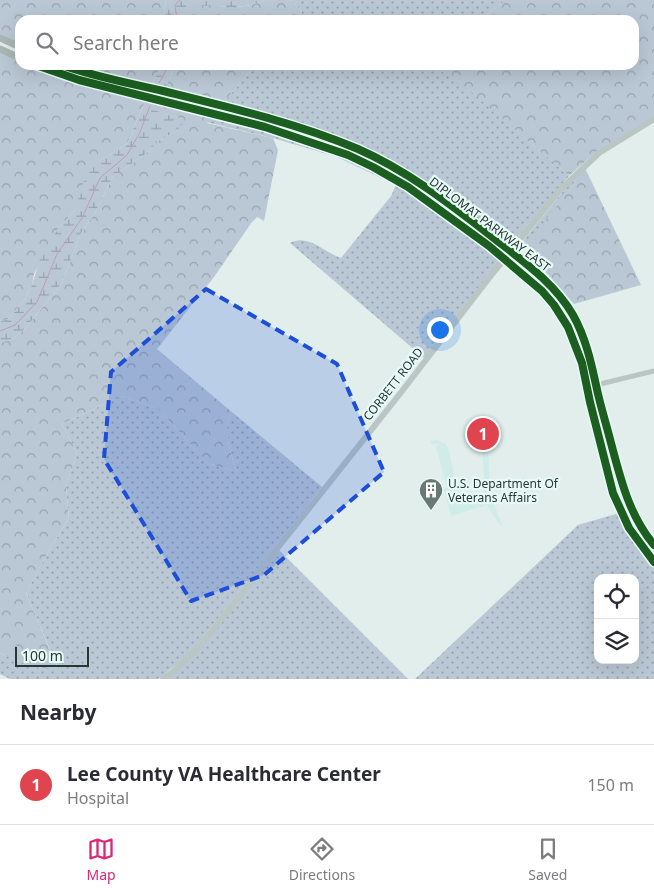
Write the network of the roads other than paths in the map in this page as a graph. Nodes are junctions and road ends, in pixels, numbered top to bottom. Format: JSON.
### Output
{"nodes":[{"id":1,"x":0,"y":38,"type":"edge"},
{"id":2,"x":15,"y":45,"type":"edge"},
{"id":3,"x":0,"y":49,"type":"edge"},
{"id":4,"x":15,"y":56,"type":"edge"},
{"id":5,"x":59,"y":70,"type":"edge"},
{"id":6,"x":78,"y":70,"type":"edge"},
{"id":7,"x":654,"y":119,"type":"edge"},
{"id":8,"x":272,"y":120,"type":"junction"},
{"id":9,"x":270,"y":129,"type":"junction"},
{"id":10,"x":401,"y":172,"type":"junction"},
{"id":11,"x":396,"y":180,"type":"junction"},
{"id":12,"x":511,"y":251,"type":"junction"},
{"id":13,"x":504,"y":259,"type":"junction"},
{"id":14,"x":654,"y":371,"type":"edge"},
{"id":15,"x":586,"y":381,"type":"junction"},
{"id":16,"x":596,"y":385,"type":"junction"},
{"id":17,"x":588,"y":393,"type":"junction"},
{"id":18,"x":654,"y":545,"type":"edge"},
{"id":19,"x":654,"y":562,"type":"edge"},
{"id":20,"x":163,"y":679,"type":"edge"}],
"edges":[{"from":1,"to":2,"type":"main road"},
{"from":3,"to":4,"type":"main road"},
{"from":5,"to":9,"type":"main road","name":"DIPLOMAT PARKWAY EAST"},
{"from":6,"to":8,"type":"main road","name":"DIPLOMAT PARKWAY EAST"},
{"from":7,"to":12,"type":"street","name":"CORBETT ROAD"},
{"from":8,"to":9,"type":"main road"},
{"from":8,"to":10,"type":"main road","name":"DIPLOMAT PARKWAY EAST"},
{"from":9,"to":11,"type":"main road","name":"DIPLOMAT PARKWAY EAST"},
{"from":10,"to":11,"type":"main road"},
{"from":10,"to":12,"type":"main road","name":"DIPLOMAT PARKWAY EAST"},
{"from":11,"to":13,"type":"main road","name":"DIPLOMAT PARKWAY EAST"},
{"from":12,"to":13,"type":"street","name":"CORBETT ROAD"},
{"from":12,"to":16,"type":"main road","name":"DIPLOMAT PARKWAY EAST"},
{"from":13,"to":15,"type":"main road","name":"DIPLOMAT PARKWAY EAST"},
{"from":13,"to":20,"type":"street","name":"CORBETT ROAD"},
{"from":14,"to":16,"type":"street"},
{"from":15,"to":16,"type":"street"},
{"from":15,"to":17,"type":"main road","name":"DIPLOMAT PARKWAY EAST"},
{"from":16,"to":17,"type":"street"},
{"from":16,"to":18,"type":"main road","name":"DIPLOMAT PARKWAY EAST"},
{"from":17,"to":19,"type":"main road","name":"DIPLOMAT PARKWAY EAST"}]}
